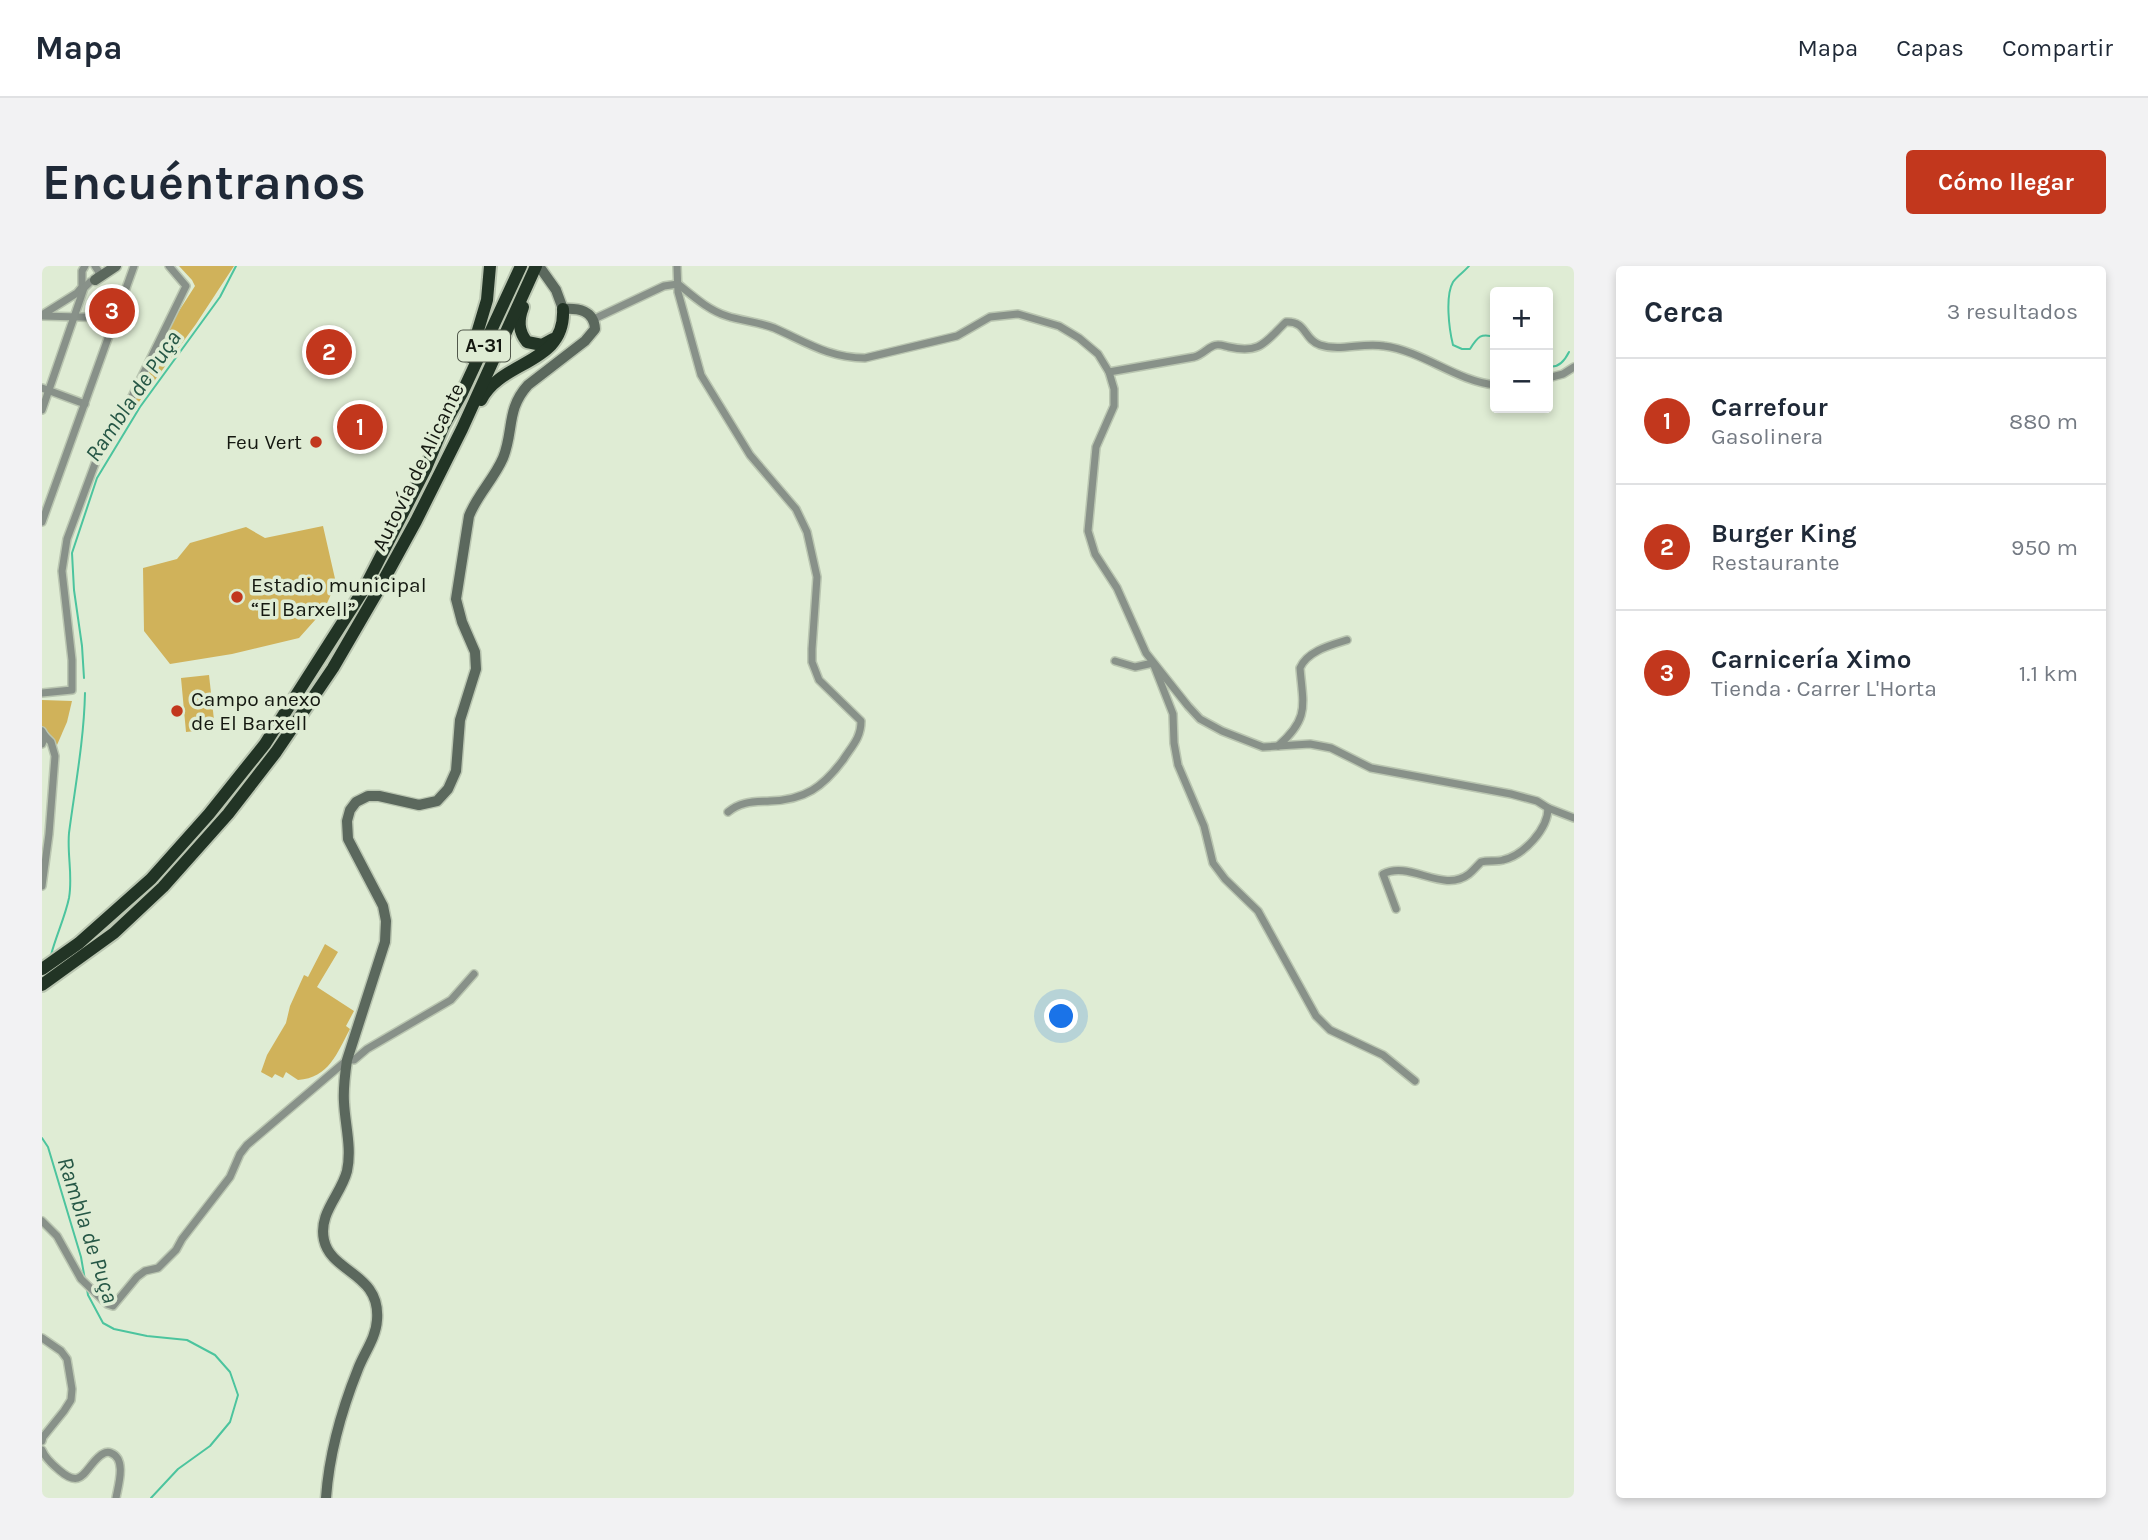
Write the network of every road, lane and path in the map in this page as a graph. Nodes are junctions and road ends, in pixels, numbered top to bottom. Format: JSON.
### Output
{"nodes":[{"id":1,"x":85,"y":266,"type":"edge"},
{"id":2,"x":96,"y":266,"type":"edge"},
{"id":3,"x":134,"y":266,"type":"edge"},
{"id":4,"x":169,"y":266,"type":"edge"},
{"id":5,"x":490,"y":266,"type":"edge"},
{"id":6,"x":677,"y":266,"type":"edge"},
{"id":7,"x":115,"y":267,"type":"edge"},
{"id":8,"x":532,"y":267,"type":"edge"},
{"id":9,"x":89,"y":279,"type":"junction"},
{"id":10,"x":677,"y":284,"type":"junction"},
{"id":11,"x":563,"y":309,"type":"junction"},
{"id":12,"x":42,"y":316,"type":"edge"},
{"id":13,"x":76,"y":317,"type":"junction"},
{"id":14,"x":116,"y":318,"type":"junction"},
{"id":15,"x":594,"y":319,"type":"junction"},
{"id":16,"x":559,"y":334,"type":"junction"},
{"id":17,"x":1574,"y":367,"type":"edge"},
{"id":18,"x":1109,"y":372,"type":"junction"},
{"id":19,"x":1553,"y":377,"type":"edge"},
{"id":20,"x":1490,"y":384,"type":"edge"},
{"id":21,"x":46,"y":389,"type":"edge"},
{"id":22,"x":85,"y":404,"type":"junction"},
{"id":23,"x":42,"y":410,"type":"edge"},
{"id":24,"x":444,"y":425,"type":"junction"},
{"id":25,"x":462,"y":429,"type":"junction"},
{"id":26,"x":42,"y":522,"type":"edge"},
{"id":27,"x":1347,"y":640,"type":"dead end"},
{"id":28,"x":1115,"y":661,"type":"dead end"},
{"id":29,"x":1153,"y":663,"type":"junction"},
{"id":30,"x":42,"y":693,"type":"edge"},
{"id":31,"x":43,"y":739,"type":"edge"},
{"id":32,"x":1278,"y":746,"type":"junction"},
{"id":33,"x":1548,"y":808,"type":"junction"},
{"id":34,"x":728,"y":812,"type":"dead end"},
{"id":35,"x":1574,"y":818,"type":"edge"},
{"id":36,"x":42,"y":886,"type":"edge"},
{"id":37,"x":1396,"y":909,"type":"dead end"},
{"id":38,"x":42,"y":969,"type":"edge"},
{"id":39,"x":474,"y":974,"type":"dead end"},
{"id":40,"x":42,"y":985,"type":"edge"},
{"id":41,"x":347,"y":1060,"type":"junction"},
{"id":42,"x":1415,"y":1081,"type":"dead end"},
{"id":43,"x":42,"y":1221,"type":"edge"},
{"id":44,"x":42,"y":1338,"type":"edge"},
{"id":45,"x":42,"y":1441,"type":"edge"},
{"id":46,"x":42,"y":1450,"type":"edge"},
{"id":47,"x":116,"y":1498,"type":"edge"},
{"id":48,"x":326,"y":1498,"type":"edge"}],
"edges":[{"from":1,"to":9,"type":"street"},
{"from":2,"to":7,"type":"street"},
{"from":2,"to":9,"type":"street"},
{"from":3,"to":14,"type":"street"},
{"from":4,"to":30,"type":"street"},
{"from":5,"to":24,"type":"highway"},
{"from":6,"to":10,"type":"street"},
{"from":7,"to":9,"type":"street"},
{"from":8,"to":11,"type":"street"},
{"from":8,"to":16,"type":"highway"},
{"from":8,"to":24,"type":"highway","name":"Autovía de Alicante","number":"A-31"},
{"from":8,"to":25,"type":"highway","name":"Autovía de Alicante","number":"A-31"},
{"from":9,"to":12,"type":"street"},
{"from":9,"to":13,"type":"street"},
{"from":10,"to":15,"type":"street"},
{"from":10,"to":18,"type":"street"},
{"from":10,"to":34,"type":"street"},
{"from":11,"to":15,"type":"street"},
{"from":11,"to":16,"type":"highway"},
{"from":12,"to":13,"type":"street"},
{"from":13,"to":14,"type":"street"},
{"from":13,"to":21,"type":"street"},
{"from":14,"to":22,"type":"street"},
{"from":15,"to":41,"type":"street"},
{"from":16,"to":25,"type":"highway"},
{"from":17,"to":19,"type":"street"},
{"from":18,"to":20,"type":"street"},
{"from":18,"to":29,"type":"street"},
{"from":21,"to":22,"type":"street"},
{"from":21,"to":23,"type":"street"},
{"from":22,"to":26,"type":"street"},
{"from":24,"to":38,"type":"highway","name":"Autovía de Alicante","number":"A-31"},
{"from":25,"to":40,"type":"highway","name":"Autovía de Alicante","number":"A-31"},
{"from":27,"to":32,"type":"street"},
{"from":28,"to":29,"type":"street"},
{"from":29,"to":32,"type":"street"},
{"from":29,"to":42,"type":"street"},
{"from":31,"to":36,"type":"street"},
{"from":32,"to":33,"type":"street"},
{"from":33,"to":35,"type":"street"},
{"from":33,"to":37,"type":"street"},
{"from":39,"to":41,"type":"street"},
{"from":41,"to":43,"type":"street"},
{"from":41,"to":48,"type":"street"},
{"from":44,"to":45,"type":"street"},
{"from":46,"to":47,"type":"street"}]}
